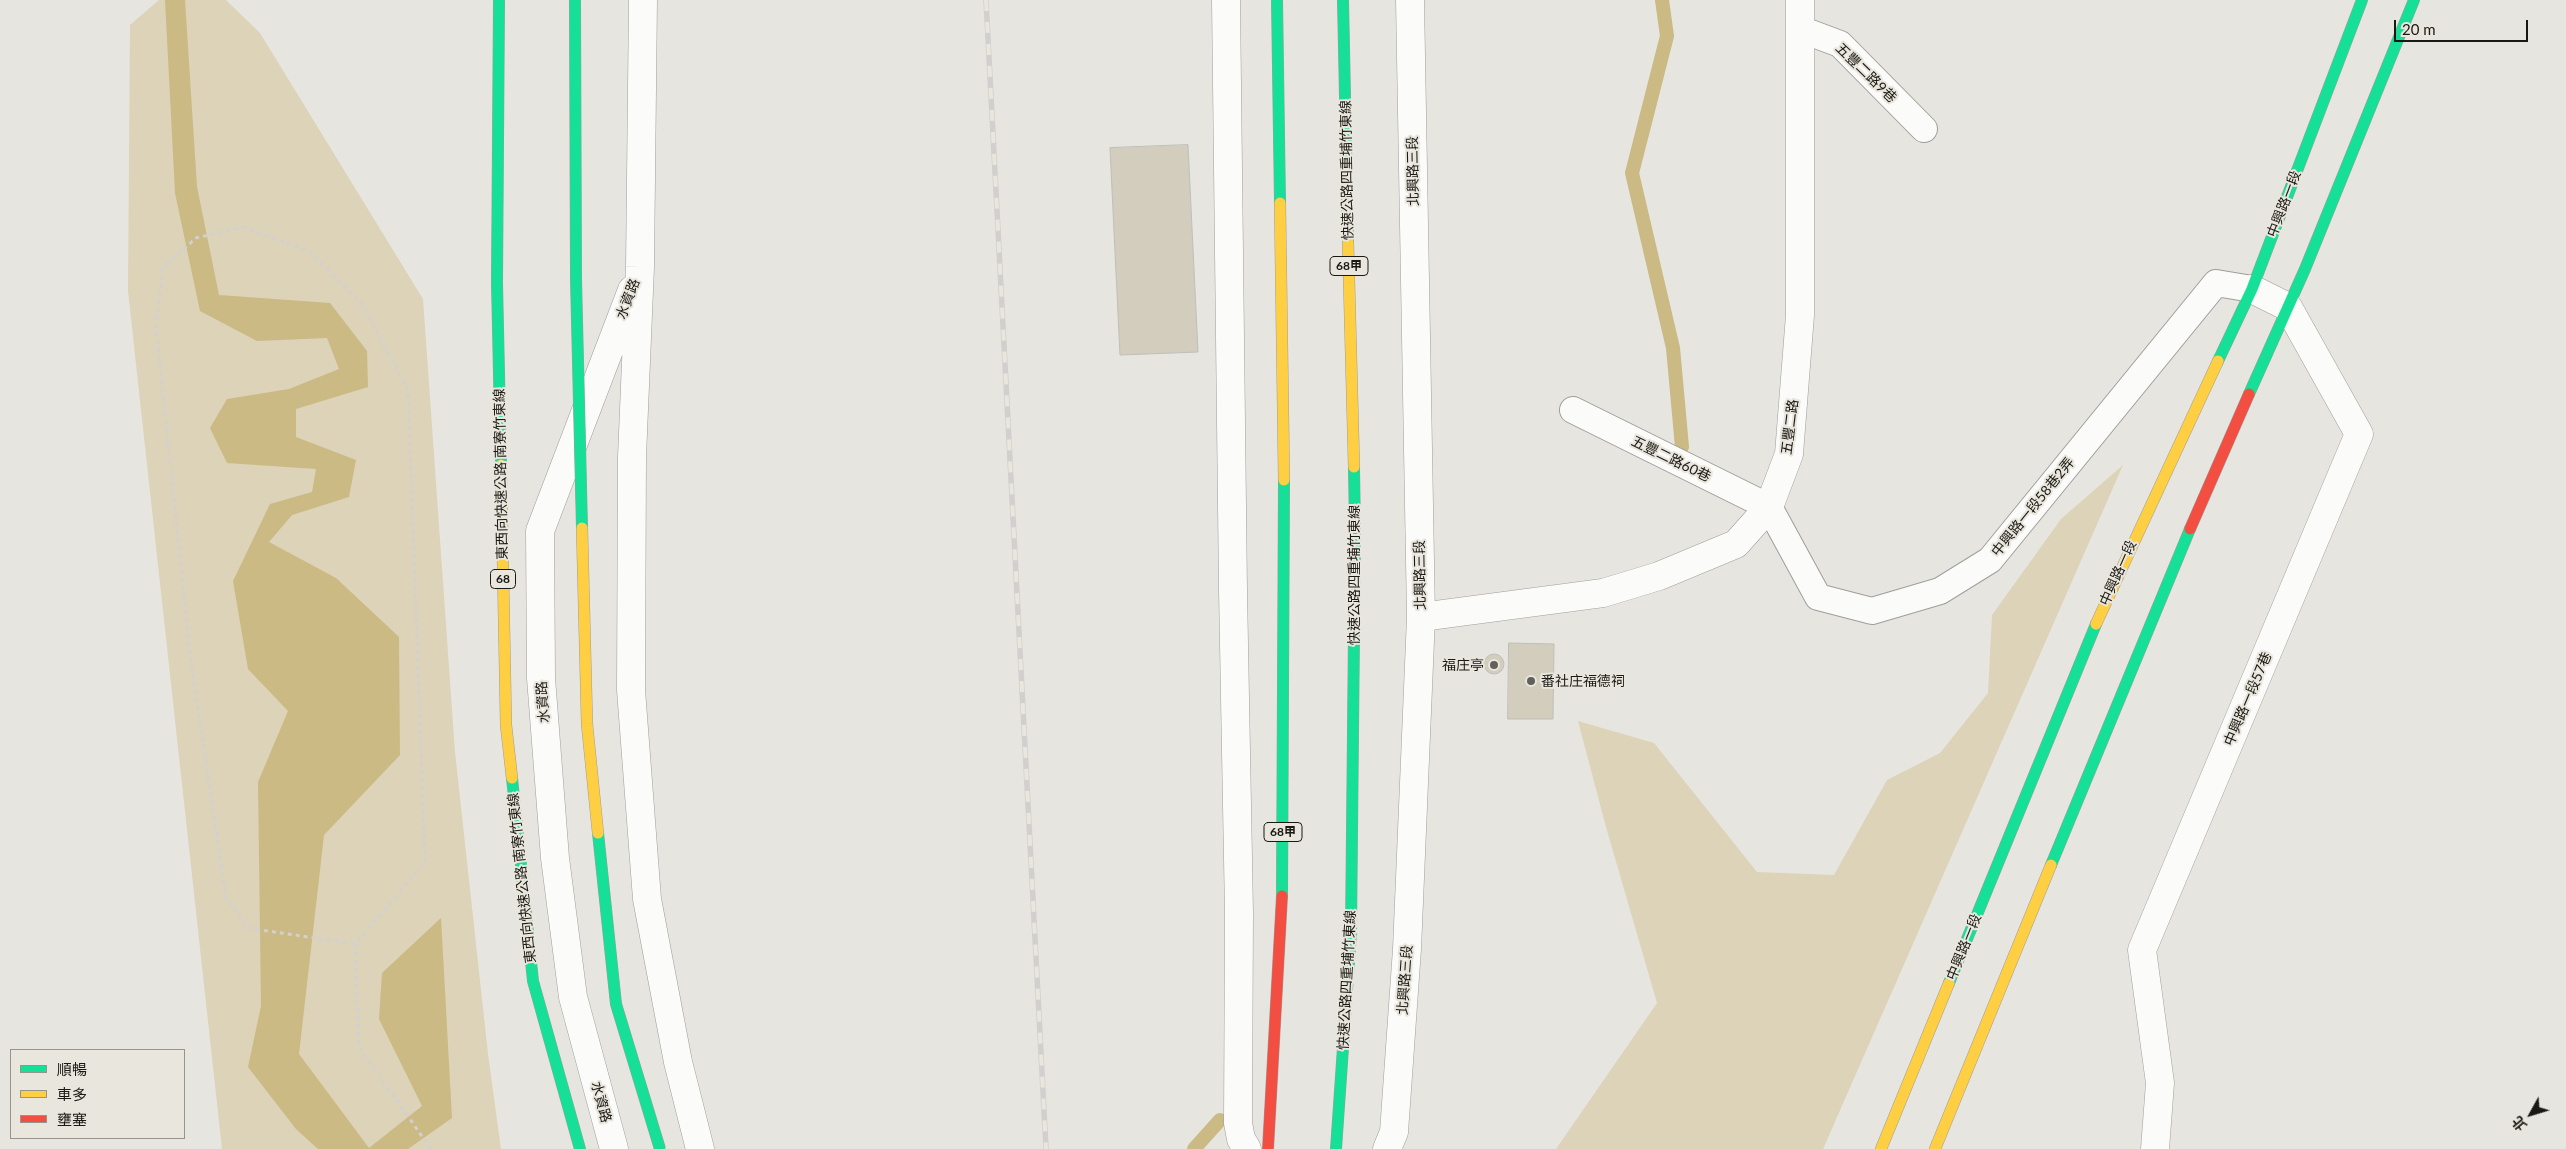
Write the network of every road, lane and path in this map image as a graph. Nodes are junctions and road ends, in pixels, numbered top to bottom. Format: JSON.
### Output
{"nodes":[{"id":1,"x":499,"y":0,"type":"edge"},
{"id":2,"x":576,"y":0,"type":"edge"},
{"id":3,"x":643,"y":0,"type":"edge"},
{"id":4,"x":1226,"y":0,"type":"edge"},
{"id":5,"x":1277,"y":0,"type":"edge"},
{"id":6,"x":1344,"y":0,"type":"edge"},
{"id":7,"x":1410,"y":0,"type":"edge"},
{"id":8,"x":1800,"y":0,"type":"edge"},
{"id":9,"x":2362,"y":0,"type":"edge"},
{"id":10,"x":2414,"y":0,"type":"edge"},
{"id":11,"x":1800,"y":29,"type":"junction"},
{"id":12,"x":1924,"y":130,"type":"dead end"},
{"id":13,"x":640,"y":267,"type":"junction"},
{"id":14,"x":2252,"y":289,"type":"junction"},
{"id":15,"x":2288,"y":308,"type":"junction"},
{"id":16,"x":1573,"y":410,"type":"dead end"},
{"id":17,"x":1769,"y":507,"type":"junction"},
{"id":18,"x":1421,"y":617,"type":"junction"},
{"id":19,"x":355,"y":944,"type":"junction"},
{"id":20,"x":431,"y":1149,"type":"edge"},
{"id":21,"x":580,"y":1149,"type":"edge"},
{"id":22,"x":614,"y":1149,"type":"edge"},
{"id":23,"x":660,"y":1149,"type":"edge"},
{"id":24,"x":700,"y":1149,"type":"edge"},
{"id":25,"x":1247,"y":1149,"type":"edge"},
{"id":26,"x":1268,"y":1149,"type":"edge"},
{"id":27,"x":1336,"y":1149,"type":"edge"},
{"id":28,"x":1387,"y":1149,"type":"edge"},
{"id":29,"x":1881,"y":1149,"type":"edge"},
{"id":30,"x":1935,"y":1149,"type":"edge"},
{"id":31,"x":2155,"y":1149,"type":"edge"}],
"edges":[{"from":1,"to":21,"type":"main road","name":"東西向快速公路 南寮竹東線","number":"68"},
{"from":2,"to":23,"type":"main road","bridge":true},
{"from":3,"to":13,"type":"street","name":"水資路"},
{"from":4,"to":25,"type":"street"},
{"from":5,"to":26,"type":"main road","number":"68甲"},
{"from":6,"to":27,"type":"main road","name":"快速公路四重埔竹東線","number":"68甲"},
{"from":7,"to":18,"type":"street","name":"北興路三段"},
{"from":8,"to":11,"type":"street","name":"五豐二路"},
{"from":9,"to":14,"type":"main road","name":"中興路一段"},
{"from":10,"to":15,"type":"main road"},
{"from":11,"to":12,"type":"lane","name":"五豐二路9巷"},
{"from":11,"to":17,"type":"street","name":"五豐二路"},
{"from":13,"to":22,"type":"street","name":"水資路"},
{"from":13,"to":24,"type":"street","name":"水資路"},
{"from":14,"to":15,"type":"street"},
{"from":14,"to":17,"type":"lane","name":"中興路一段58巷2弄"},
{"from":14,"to":29,"type":"main road","name":"中興路一段"},
{"from":15,"to":30,"type":"main road"},
{"from":15,"to":31,"type":"street","name":"中興路一段57巷"},
{"from":16,"to":17,"type":"lane","name":"五豐二路60巷"},
{"from":17,"to":18,"type":"street","name":"五豐二路"},
{"from":18,"to":28,"type":"street","name":"北興路三段"},
{"from":19,"to":19,"type":"path"},
{"from":19,"to":20,"type":"path"}]}
